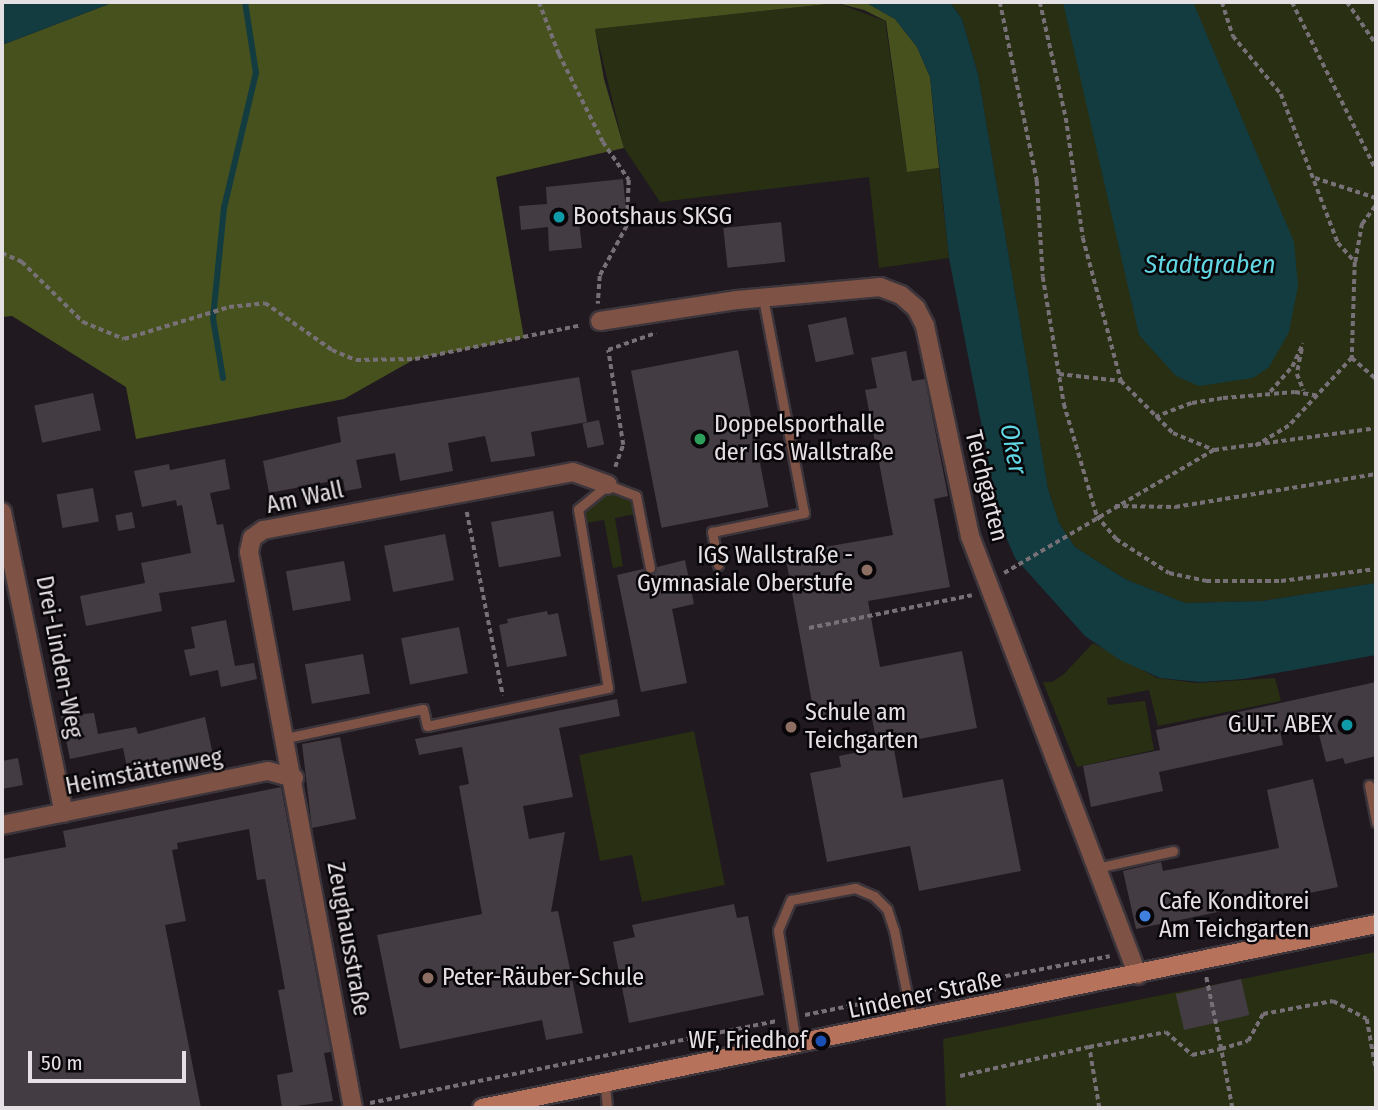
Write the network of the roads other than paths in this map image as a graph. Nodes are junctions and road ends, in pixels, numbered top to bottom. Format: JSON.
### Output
{"nodes":[{"id":1,"x":763,"y":298,"type":"junction"},
{"id":2,"x":600,"y":321,"type":"road end"},
{"id":3,"x":608,"y":485,"type":"junction"},
{"id":4,"x":2,"y":517,"type":"edge"},
{"id":5,"x":719,"y":565,"type":"dead end"},
{"id":6,"x":650,"y":568,"type":"dead end"},
{"id":7,"x":286,"y":738,"type":"junction"},
{"id":8,"x":294,"y":778,"type":"junction"},
{"id":9,"x":1369,"y":785,"type":"dead end"},
{"id":10,"x":64,"y":813,"type":"junction"},
{"id":11,"x":1376,"y":822,"type":"edge"},
{"id":12,"x":2,"y":825,"type":"edge"},
{"id":13,"x":1173,"y":851,"type":"dead end"},
{"id":14,"x":1097,"y":868,"type":"junction"},
{"id":15,"x":1376,"y":924,"type":"edge"},
{"id":16,"x":1138,"y":975,"type":"junction"},
{"id":17,"x":913,"y":1022,"type":"junction"},
{"id":18,"x":797,"y":1046,"type":"junction"},
{"id":19,"x":605,"y":1085,"type":"junction"},
{"id":20,"x":353,"y":1108,"type":"edge"},
{"id":21,"x":482,"y":1108,"type":"edge"},
{"id":22,"x":607,"y":1108,"type":"edge"}],
"edges":[{"from":1,"to":2,"type":"street","name":"Teichgarten"},
{"from":1,"to":5,"type":"lane"},
{"from":1,"to":14,"type":"street","name":"Teichgarten"},
{"from":3,"to":6,"type":"lane"},
{"from":3,"to":7,"type":"lane"},
{"from":3,"to":7,"type":"street","name":"Am Wall"},
{"from":4,"to":10,"type":"street","name":"Drei-Linden-Weg"},
{"from":7,"to":8,"type":"street","name":"Am Wall"},
{"from":8,"to":10,"type":"street","name":"Heimstättenweg"},
{"from":8,"to":20,"type":"street","name":"Zeughausstraße"},
{"from":9,"to":11,"type":"lane"},
{"from":10,"to":12,"type":"street","name":"Heimstättenweg"},
{"from":13,"to":14,"type":"lane"},
{"from":14,"to":16,"type":"street","name":"Teichgarten"},
{"from":15,"to":16,"type":"main road","name":"Lindener Straße"},
{"from":16,"to":17,"type":"main road","name":"Lindener Straße"},
{"from":17,"to":18,"type":"main road","name":"Lindener Straße"},
{"from":17,"to":18,"type":"lane"},
{"from":18,"to":19,"type":"main road","name":"Lindener Straße"},
{"from":19,"to":21,"type":"main road","name":"Lindener Straße"},
{"from":19,"to":22,"type":"lane"}]}
